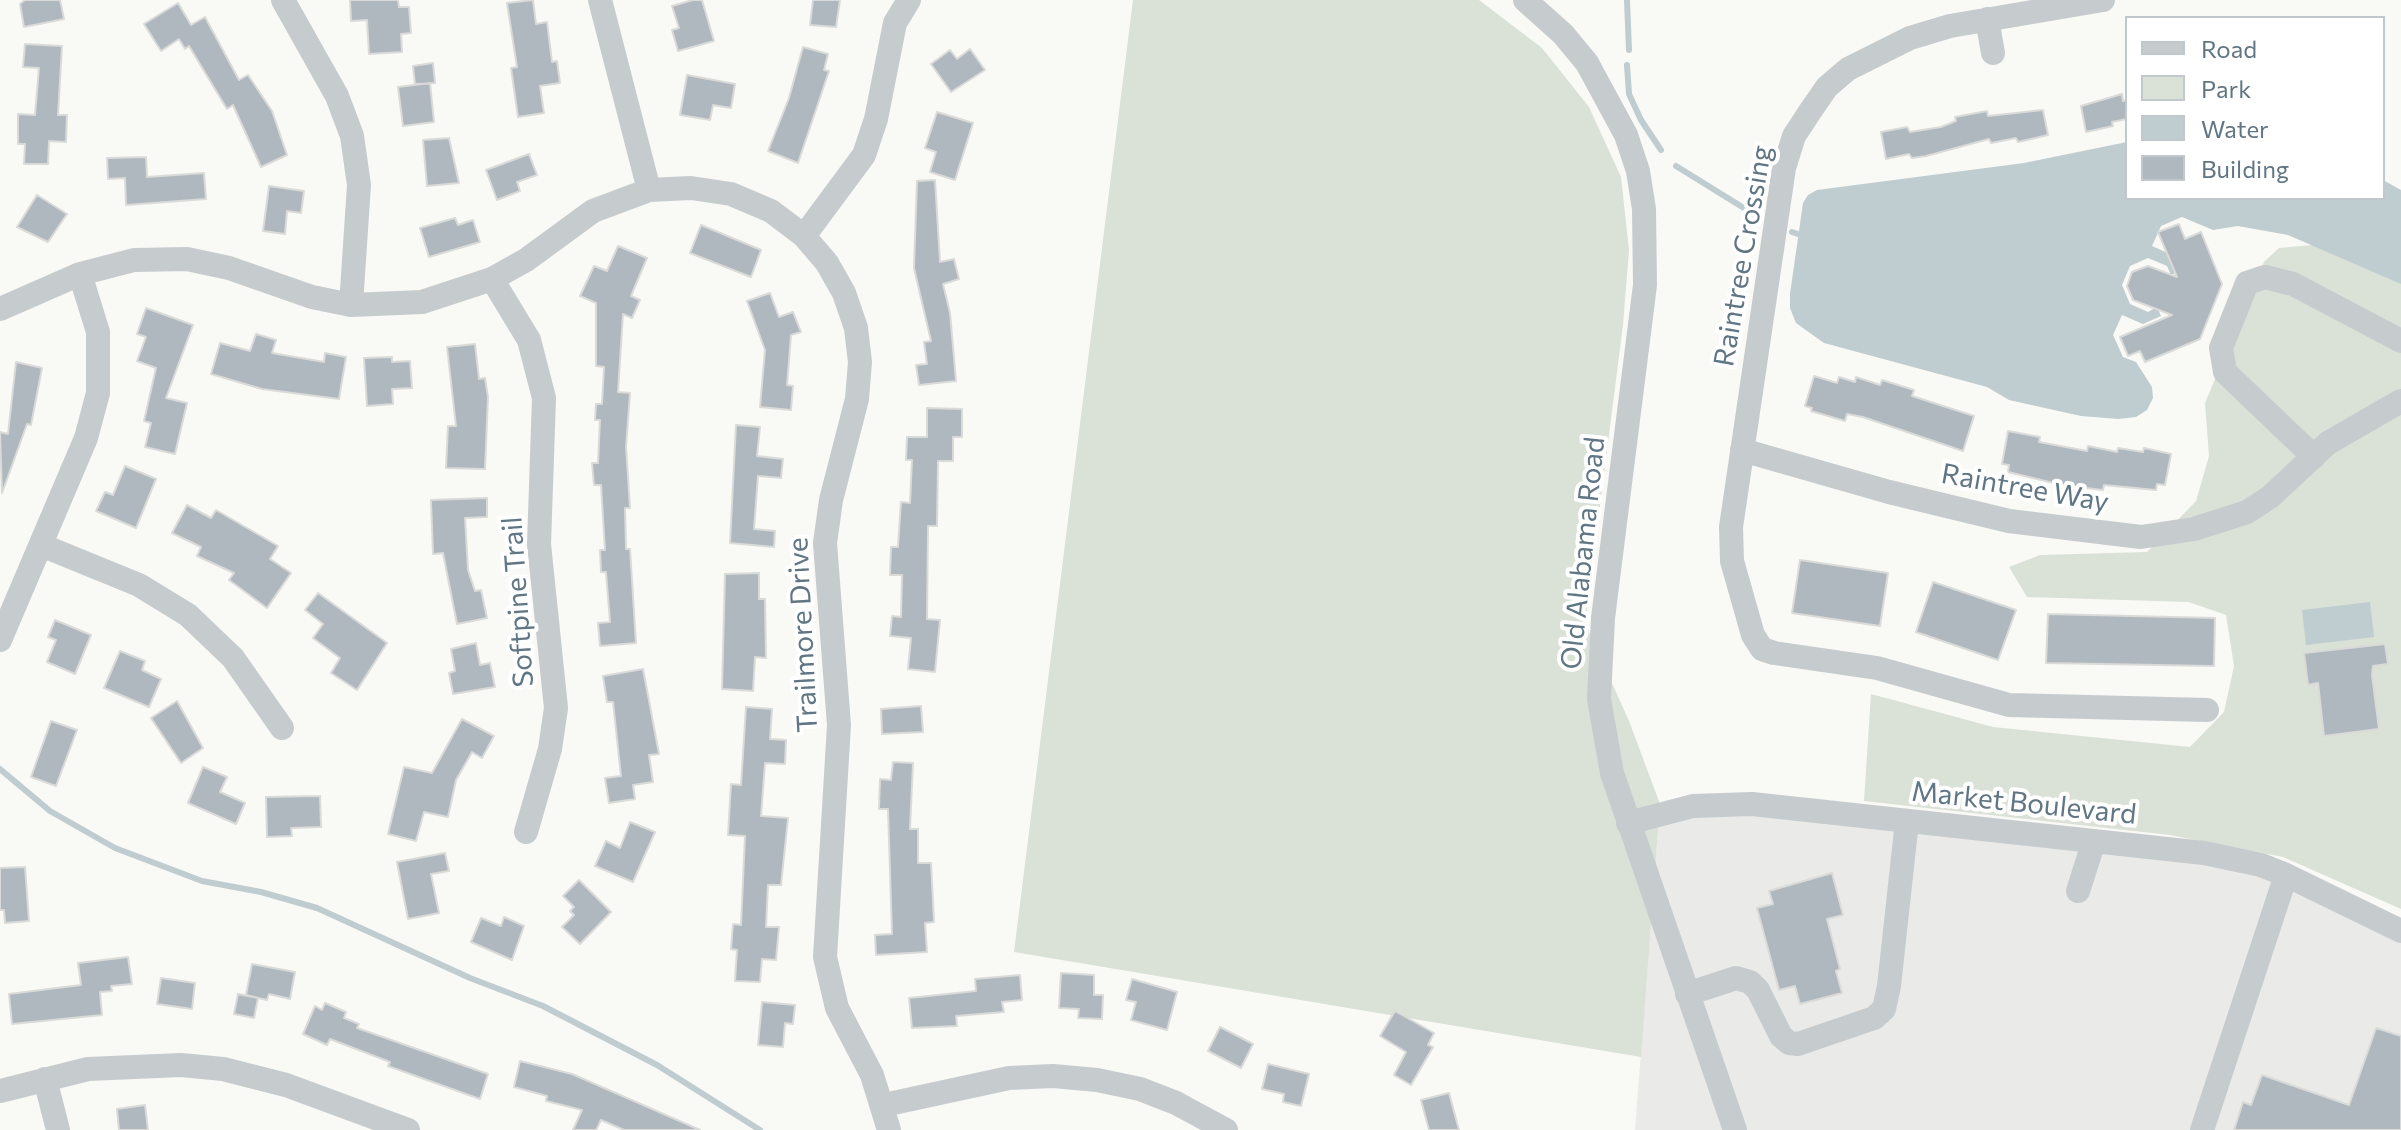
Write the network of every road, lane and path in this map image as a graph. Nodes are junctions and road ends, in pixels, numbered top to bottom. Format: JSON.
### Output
{"nodes":[{"id":1,"x":283,"y":0,"type":"edge"},
{"id":2,"x":600,"y":0,"type":"edge"},
{"id":3,"x":909,"y":0,"type":"edge"},
{"id":4,"x":1525,"y":0,"type":"edge"},
{"id":5,"x":2103,"y":0,"type":"edge"},
{"id":6,"x":1987,"y":19,"type":"junction"},
{"id":7,"x":1993,"y":53,"type":"dead end"},
{"id":8,"x":649,"y":190,"type":"junction"},
{"id":9,"x":804,"y":236,"type":"junction"},
{"id":10,"x":80,"y":274,"type":"junction"},
{"id":11,"x":492,"y":279,"type":"junction"},
{"id":12,"x":351,"y":305,"type":"junction"},
{"id":13,"x":0,"y":309,"type":"edge"},
{"id":14,"x":2401,"y":341,"type":"edge"},
{"id":15,"x":2401,"y":401,"type":"edge"},
{"id":16,"x":1742,"y":450,"type":"junction"},
{"id":17,"x":2314,"y":457,"type":"junction"},
{"id":18,"x":41,"y":545,"type":"junction"},
{"id":19,"x":0,"y":640,"type":"edge"},
{"id":20,"x":2207,"y":710,"type":"dead end"},
{"id":21,"x":282,"y":728,"type":"dead end"},
{"id":22,"x":1907,"y":821,"type":"junction"},
{"id":23,"x":1628,"y":823,"type":"junction"},
{"id":24,"x":526,"y":832,"type":"dead end"},
{"id":25,"x":2094,"y":841,"type":"junction"},
{"id":26,"x":2286,"y":875,"type":"junction"},
{"id":27,"x":2078,"y":891,"type":"dead end"},
{"id":28,"x":2401,"y":931,"type":"edge"},
{"id":29,"x":1687,"y":994,"type":"junction"},
{"id":30,"x":45,"y":1079,"type":"junction"},
{"id":31,"x":0,"y":1091,"type":"edge"},
{"id":32,"x":884,"y":1105,"type":"junction"},
{"id":33,"x":58,"y":1130,"type":"edge"},
{"id":34,"x":408,"y":1130,"type":"edge"},
{"id":35,"x":889,"y":1130,"type":"edge"},
{"id":36,"x":1226,"y":1130,"type":"edge"},
{"id":37,"x":1735,"y":1130,"type":"edge"},
{"id":38,"x":2202,"y":1130,"type":"edge"}],
"edges":[{"from":1,"to":12,"type":"street"},
{"from":2,"to":8,"type":"street"},
{"from":3,"to":9,"type":"street"},
{"from":4,"to":23,"type":"street","name":"Old Alabama Road"},
{"from":5,"to":6,"type":"street","name":"Raintree Crossing"},
{"from":6,"to":7,"type":"street"},
{"from":6,"to":16,"type":"street","name":"Raintree Crossing"},
{"from":8,"to":9,"type":"street","name":"Trailmore Drive"},
{"from":8,"to":11,"type":"street","name":"Trailmore Drive"},
{"from":9,"to":32,"type":"street","name":"Trailmore Drive"},
{"from":10,"to":12,"type":"street","name":"Trailmore Drive"},
{"from":10,"to":13,"type":"street","name":"Trailmore Drive"},
{"from":10,"to":18,"type":"street"},
{"from":11,"to":12,"type":"street","name":"Trailmore Drive"},
{"from":11,"to":24,"type":"street","name":"Softpine Trail"},
{"from":14,"to":17,"type":"street"},
{"from":15,"to":17,"type":"street","name":"Raintree Way"},
{"from":16,"to":17,"type":"street","name":"Raintree Way"},
{"from":16,"to":20,"type":"street","name":"Raintree Crossing"},
{"from":18,"to":19,"type":"street"},
{"from":18,"to":21,"type":"street"},
{"from":22,"to":23,"type":"street","name":"Market Boulevard"},
{"from":22,"to":25,"type":"street","name":"Market Boulevard"},
{"from":22,"to":29,"type":"street"},
{"from":23,"to":29,"type":"street","name":"Old Alabama Road"},
{"from":25,"to":26,"type":"street","name":"Market Boulevard"},
{"from":25,"to":27,"type":"street"},
{"from":26,"to":28,"type":"street","name":"Market Boulevard"},
{"from":26,"to":38,"type":"street"},
{"from":29,"to":37,"type":"street","name":"Old Alabama Road"},
{"from":30,"to":31,"type":"street"},
{"from":30,"to":33,"type":"street"},
{"from":30,"to":34,"type":"street"},
{"from":32,"to":35,"type":"street","name":"Trailmore Drive"},
{"from":32,"to":36,"type":"street"}]}
